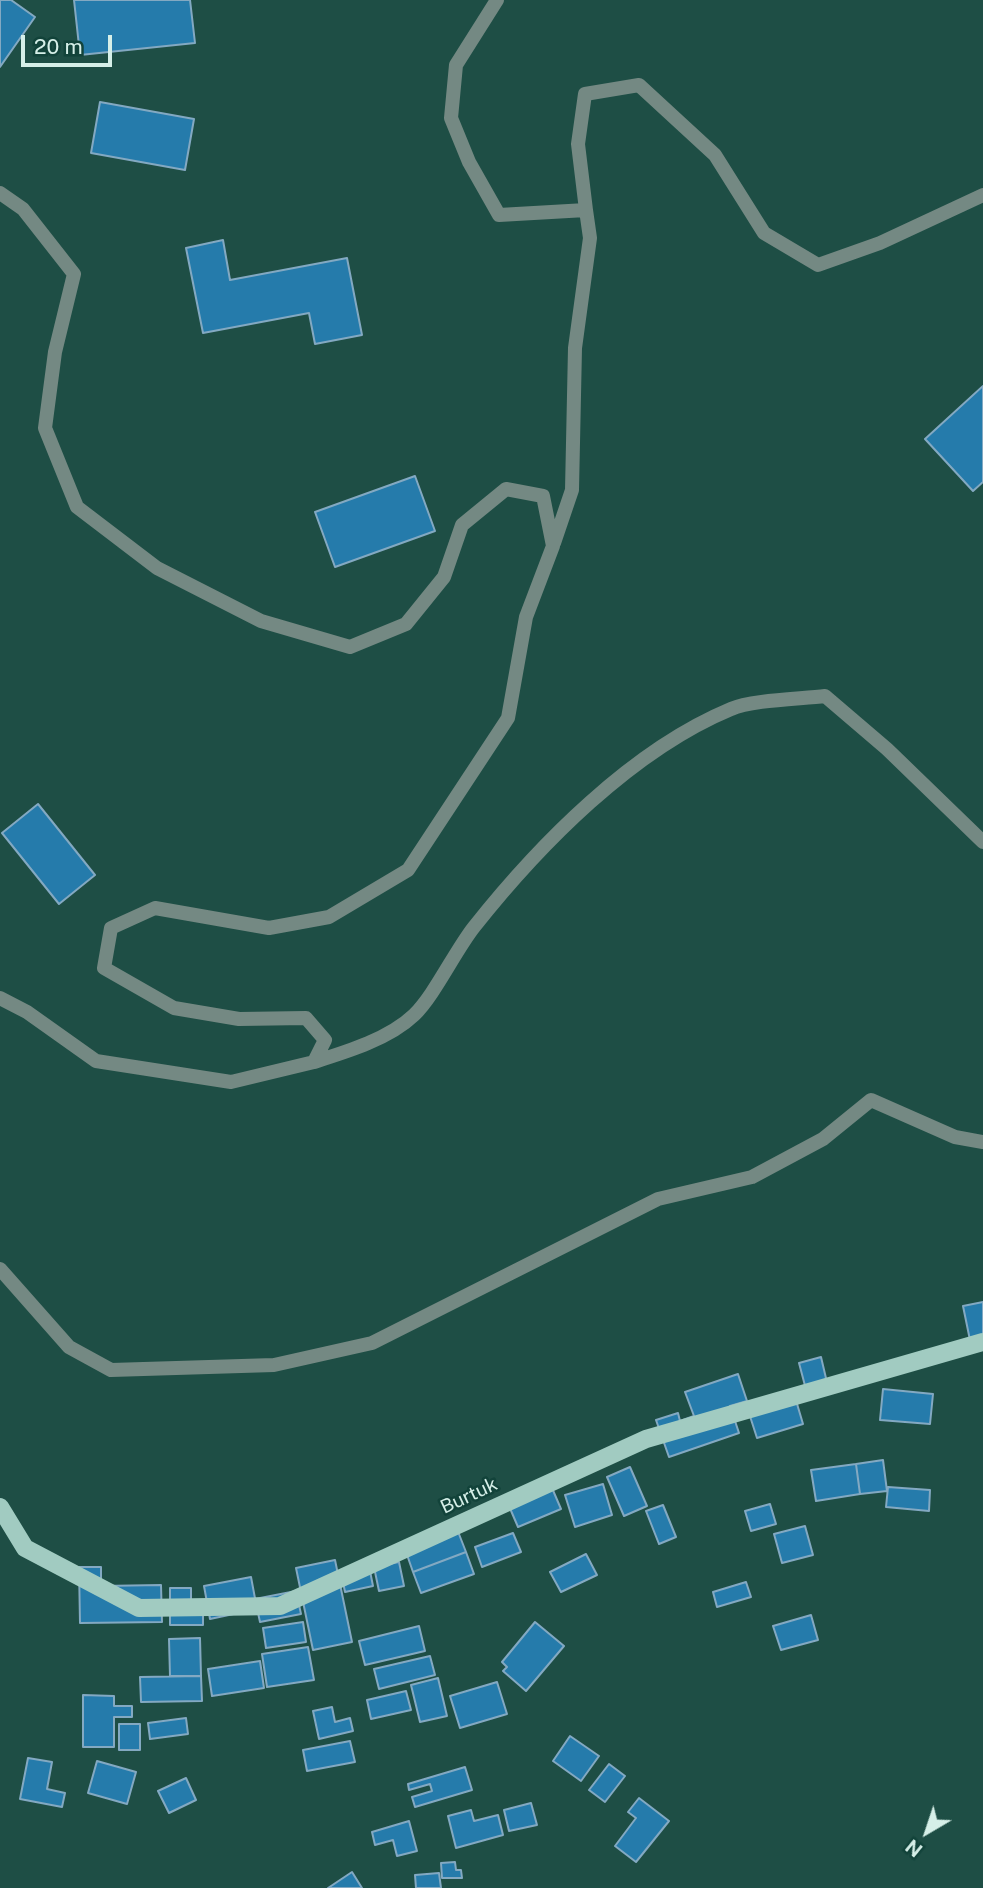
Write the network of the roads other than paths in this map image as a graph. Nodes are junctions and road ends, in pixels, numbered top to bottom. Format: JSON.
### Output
{"nodes":[{"id":1,"x":497,"y":0,"type":"edge"},
{"id":2,"x":0,"y":194,"type":"edge"},
{"id":3,"x":983,"y":195,"type":"edge"},
{"id":4,"x":586,"y":209,"type":"junction"},
{"id":5,"x":553,"y":546,"type":"junction"},
{"id":6,"x":983,"y":842,"type":"edge"},
{"id":7,"x":0,"y":998,"type":"edge"},
{"id":8,"x":314,"y":1062,"type":"junction"},
{"id":9,"x":983,"y":1142,"type":"edge"},
{"id":10,"x":0,"y":1269,"type":"edge"},
{"id":11,"x":983,"y":1342,"type":"edge"},
{"id":12,"x":0,"y":1507,"type":"edge"}],
"edges":[{"from":1,"to":4,"type":"street"},
{"from":2,"to":5,"type":"street"},
{"from":3,"to":4,"type":"street"},
{"from":4,"to":5,"type":"street"},
{"from":5,"to":8,"type":"street"},
{"from":6,"to":8,"type":"street"},
{"from":7,"to":8,"type":"street"},
{"from":9,"to":10,"type":"street"},
{"from":11,"to":12,"type":"main road","name":"Burtuk"}]}
